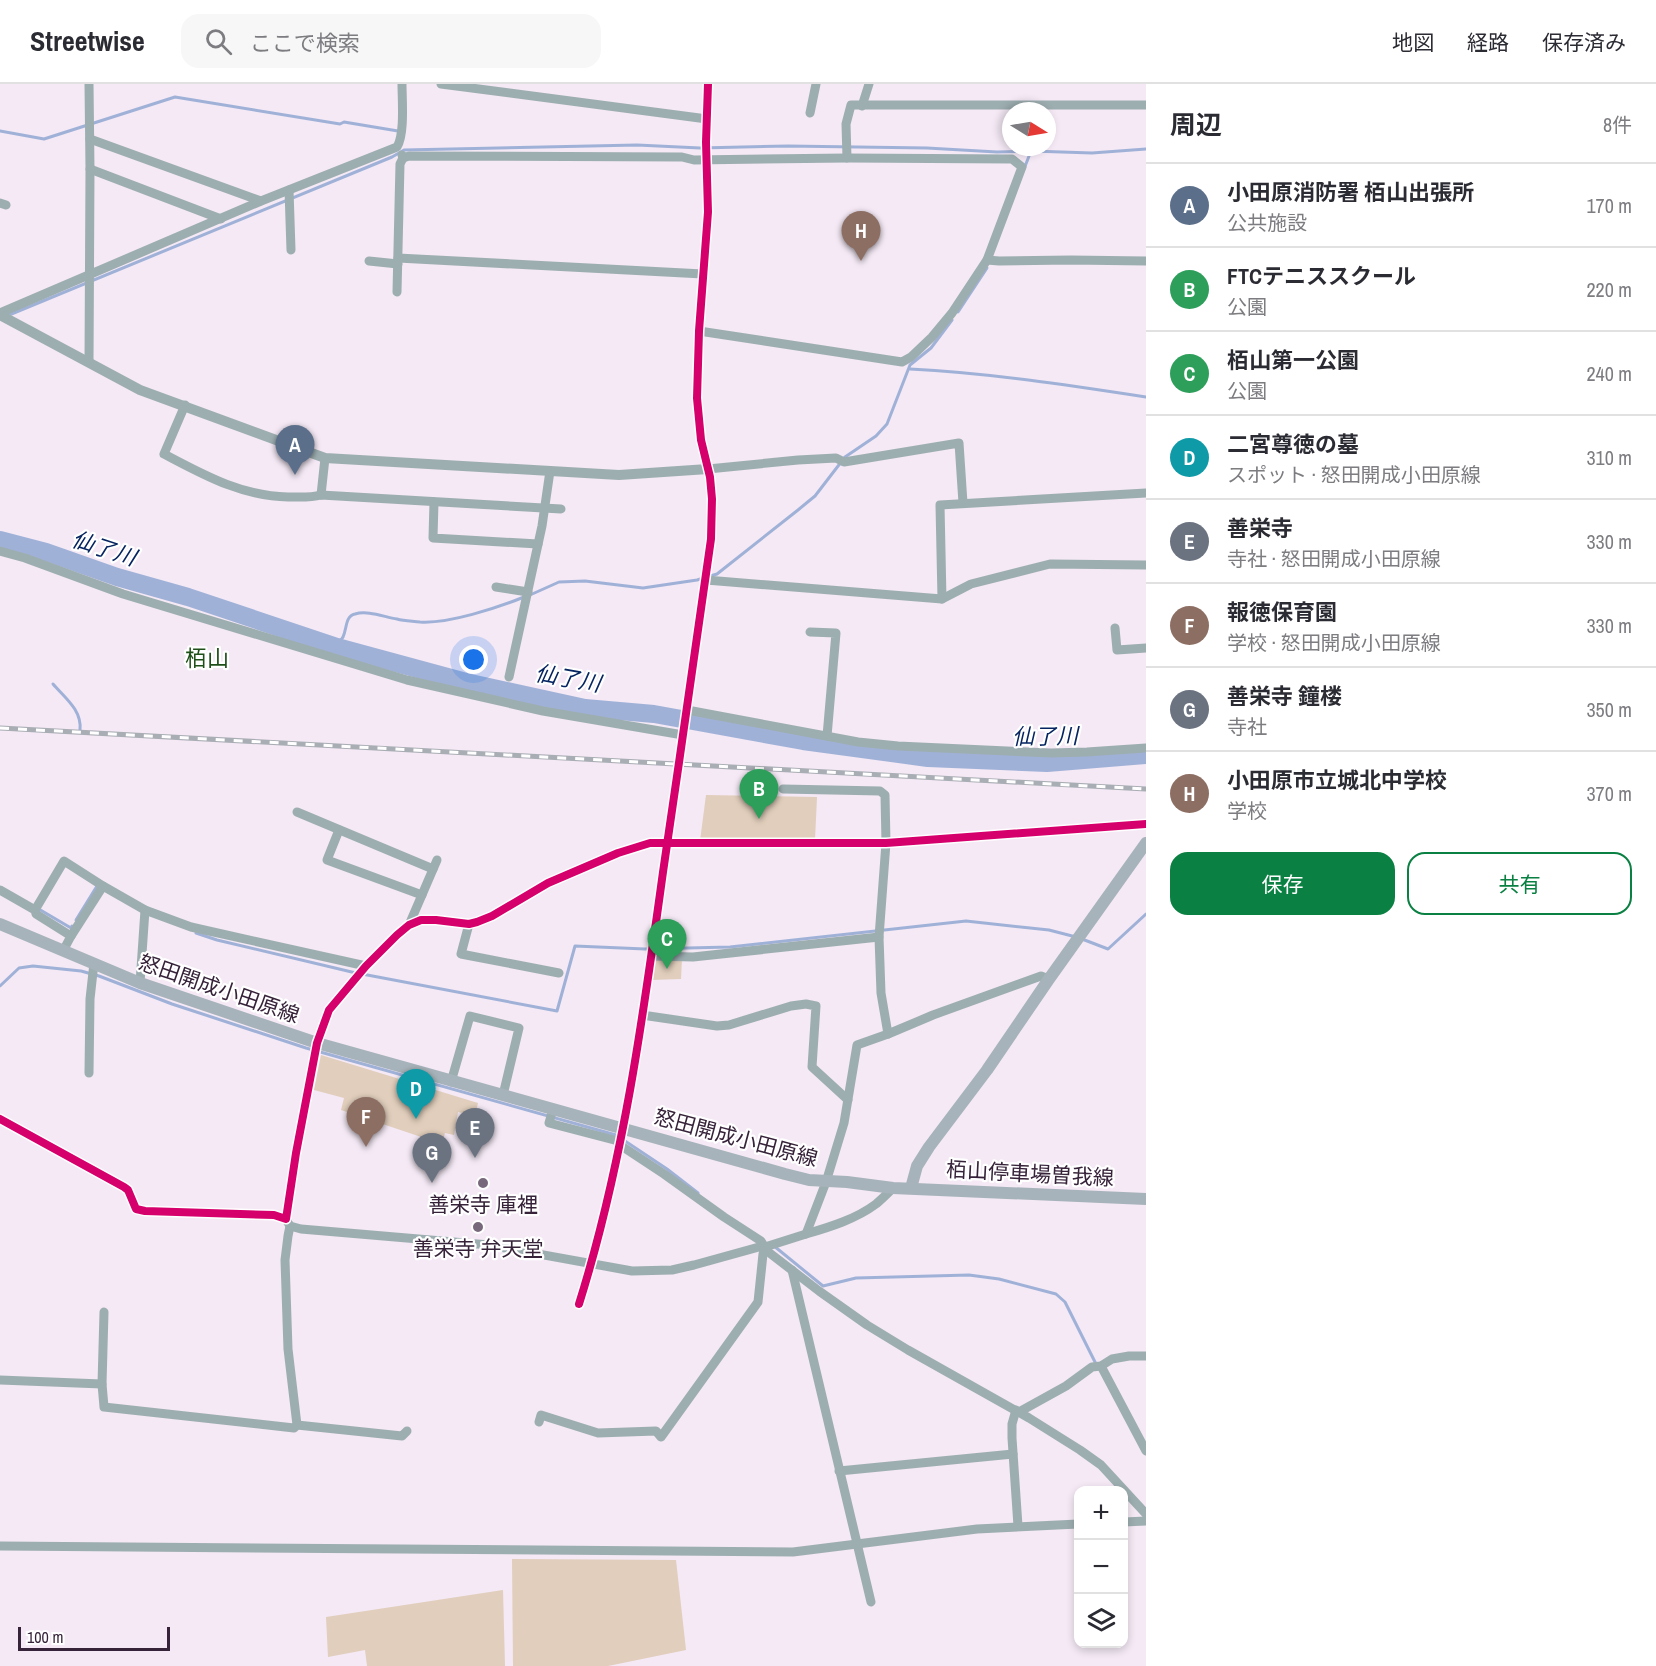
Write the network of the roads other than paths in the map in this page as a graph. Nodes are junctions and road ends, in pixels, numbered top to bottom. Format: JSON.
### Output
{"nodes":[{"id":1,"x":89,"y":84,"type":"edge"},
{"id":2,"x":402,"y":84,"type":"edge"},
{"id":3,"x":441,"y":84,"type":"edge"},
{"id":4,"x":708,"y":84,"type":"edge"},
{"id":5,"x":816,"y":84,"type":"edge"},
{"id":6,"x":869,"y":84,"type":"edge"},
{"id":7,"x":1146,"y":105,"type":"edge"},
{"id":8,"x":862,"y":106,"type":"junction"},
{"id":9,"x":810,"y":113,"type":"dead end"},
{"id":10,"x":706,"y":119,"type":"junction"},
{"id":11,"x":90,"y":139,"type":"junction"},
{"id":12,"x":398,"y":144,"type":"junction"},
{"id":13,"x":403,"y":158,"type":"junction"},
{"id":14,"x":847,"y":158,"type":"junction"},
{"id":15,"x":707,"y":159,"type":"junction"},
{"id":16,"x":90,"y":169,"type":"junction"},
{"id":17,"x":289,"y":191,"type":"junction"},
{"id":18,"x":261,"y":201,"type":"junction"},
{"id":19,"x":222,"y":219,"type":"junction"},
{"id":20,"x":291,"y":250,"type":"dead end"},
{"id":21,"x":987,"y":260,"type":"junction"},
{"id":22,"x":369,"y":261,"type":"dead end"},
{"id":23,"x":398,"y":261,"type":"junction"},
{"id":24,"x":1146,"y":261,"type":"edge"},
{"id":25,"x":703,"y":274,"type":"junction"},
{"id":26,"x":89,"y":276,"type":"junction"},
{"id":27,"x":397,"y":292,"type":"dead end"},
{"id":28,"x":3,"y":316,"type":"edge"},
{"id":29,"x":699,"y":331,"type":"junction"},
{"id":30,"x":89,"y":362,"type":"junction"},
{"id":31,"x":185,"y":405,"type":"junction"},
{"id":32,"x":325,"y":458,"type":"junction"},
{"id":33,"x":708,"y":469,"type":"junction"},
{"id":34,"x":550,"y":471,"type":"junction"},
{"id":35,"x":1146,"y":493,"type":"edge"},
{"id":36,"x":321,"y":495,"type":"junction"},
{"id":37,"x":434,"y":502,"type":"junction"},
{"id":38,"x":963,"y":503,"type":"junction"},
{"id":39,"x":545,"y":507,"type":"junction"},
{"id":40,"x":561,"y":509,"type":"dead end"},
{"id":41,"x":538,"y":544,"type":"junction"},
{"id":42,"x":0,"y":551,"type":"edge"},
{"id":43,"x":1146,"y":565,"type":"edge"},
{"id":44,"x":706,"y":579,"type":"junction"},
{"id":45,"x":496,"y":587,"type":"dead end"},
{"id":46,"x":528,"y":590,"type":"junction"},
{"id":47,"x":942,"y":599,"type":"junction"},
{"id":48,"x":1115,"y":628,"type":"dead end"},
{"id":49,"x":810,"y":633,"type":"dead end"},
{"id":50,"x":1146,"y":648,"type":"edge"},
{"id":51,"x":509,"y":677,"type":"dead end"},
{"id":52,"x":687,"y":710,"type":"junction"},
{"id":53,"x":684,"y":732,"type":"junction"},
{"id":54,"x":827,"y":736,"type":"junction"},
{"id":55,"x":1146,"y":748,"type":"edge"},
{"id":56,"x":783,"y":789,"type":"dead end"},
{"id":57,"x":297,"y":812,"type":"dead end"},
{"id":58,"x":1146,"y":824,"type":"edge"},
{"id":59,"x":339,"y":830,"type":"junction"},
{"id":60,"x":667,"y":843,"type":"junction"},
{"id":61,"x":886,"y":843,"type":"junction"},
{"id":62,"x":1146,"y":845,"type":"edge"},
{"id":63,"x":103,"y":886,"type":"junction"},
{"id":64,"x":0,"y":890,"type":"edge"},
{"id":65,"x":422,"y":895,"type":"junction"},
{"id":66,"x":34,"y":910,"type":"junction"},
{"id":67,"x":145,"y":910,"type":"junction"},
{"id":68,"x":0,"y":924,"type":"edge"},
{"id":69,"x":469,"y":924,"type":"junction"},
{"id":70,"x":409,"y":925,"type":"junction"},
{"id":71,"x":71,"y":936,"type":"junction"},
{"id":72,"x":879,"y":937,"type":"junction"},
{"id":73,"x":63,"y":951,"type":"junction"},
{"id":74,"x":652,"y":956,"type":"junction"},
{"id":75,"x":94,"y":963,"type":"junction"},
{"id":76,"x":366,"y":966,"type":"junction"},
{"id":77,"x":559,"y":973,"type":"dead end"},
{"id":78,"x":1049,"y":979,"type":"junction"},
{"id":79,"x":140,"y":983,"type":"junction"},
{"id":80,"x":642,"y":1015,"type":"junction"},
{"id":81,"x":888,"y":1034,"type":"junction"},
{"id":82,"x":317,"y":1043,"type":"junction"},
{"id":83,"x":89,"y":1073,"type":"dead end"},
{"id":84,"x":451,"y":1082,"type":"junction"},
{"id":85,"x":503,"y":1095,"type":"junction"},
{"id":86,"x":848,"y":1100,"type":"junction"},
{"id":87,"x":554,"y":1109,"type":"junction"},
{"id":88,"x":0,"y":1119,"type":"edge"},
{"id":89,"x":622,"y":1139,"type":"junction"},
{"id":90,"x":826,"y":1182,"type":"junction"},
{"id":91,"x":893,"y":1188,"type":"junction"},
{"id":92,"x":911,"y":1188,"type":"junction"},
{"id":93,"x":1146,"y":1199,"type":"edge"},
{"id":94,"x":288,"y":1223,"type":"junction"},
{"id":95,"x":806,"y":1234,"type":"junction"},
{"id":96,"x":769,"y":1246,"type":"junction"},
{"id":97,"x":592,"y":1264,"type":"junction"},
{"id":98,"x":792,"y":1270,"type":"junction"},
{"id":99,"x":579,"y":1304,"type":"dead end"},
{"id":100,"x":104,"y":1312,"type":"dead end"},
{"id":101,"x":1146,"y":1356,"type":"edge"},
{"id":102,"x":1101,"y":1366,"type":"junction"},
{"id":103,"x":0,"y":1380,"type":"edge"},
{"id":104,"x":102,"y":1384,"type":"junction"},
{"id":105,"x":1018,"y":1411,"type":"junction"},
{"id":106,"x":539,"y":1422,"type":"dead end"},
{"id":107,"x":297,"y":1425,"type":"junction"},
{"id":108,"x":407,"y":1431,"type":"dead end"},
{"id":109,"x":1146,"y":1451,"type":"edge"},
{"id":110,"x":1013,"y":1454,"type":"junction"},
{"id":111,"x":839,"y":1471,"type":"junction"},
{"id":112,"x":1146,"y":1514,"type":"edge"},
{"id":113,"x":1146,"y":1521,"type":"edge"},
{"id":114,"x":1128,"y":1522,"type":"edge"},
{"id":115,"x":1074,"y":1524,"type":"edge"},
{"id":116,"x":1018,"y":1526,"type":"junction"},
{"id":117,"x":857,"y":1543,"type":"junction"},
{"id":118,"x":0,"y":1546,"type":"edge"},
{"id":119,"x":871,"y":1602,"type":"dead end"}],
"edges":[{"from":1,"to":11,"type":"street"},
{"from":2,"to":12,"type":"street"},
{"from":3,"to":10,"type":"street"},
{"from":4,"to":10,"type":"street"},
{"from":5,"to":9,"type":"street"},
{"from":6,"to":8,"type":"street"},
{"from":7,"to":8,"type":"street"},
{"from":8,"to":14,"type":"street"},
{"from":10,"to":15,"type":"street"},
{"from":11,"to":16,"type":"street"},
{"from":11,"to":18,"type":"street"},
{"from":12,"to":13,"type":"street"},
{"from":12,"to":17,"type":"street"},
{"from":13,"to":15,"type":"street"},
{"from":13,"to":23,"type":"street"},
{"from":14,"to":15,"type":"street"},
{"from":14,"to":21,"type":"street"},
{"from":15,"to":25,"type":"street"},
{"from":16,"to":19,"type":"street"},
{"from":16,"to":26,"type":"street"},
{"from":17,"to":18,"type":"street"},
{"from":17,"to":20,"type":"street"},
{"from":18,"to":19,"type":"street"},
{"from":19,"to":26,"type":"street"},
{"from":21,"to":24,"type":"street"},
{"from":21,"to":29,"type":"street"},
{"from":22,"to":23,"type":"street"},
{"from":23,"to":25,"type":"street"},
{"from":23,"to":27,"type":"street"},
{"from":25,"to":29,"type":"street"},
{"from":26,"to":28,"type":"street"},
{"from":26,"to":30,"type":"street"},
{"from":28,"to":30,"type":"street"},
{"from":29,"to":33,"type":"street"},
{"from":30,"to":31,"type":"street"},
{"from":31,"to":32,"type":"street"},
{"from":31,"to":36,"type":"street"},
{"from":32,"to":34,"type":"street"},
{"from":32,"to":36,"type":"street"},
{"from":33,"to":34,"type":"street"},
{"from":33,"to":38,"type":"street"},
{"from":33,"to":44,"type":"street"},
{"from":34,"to":39,"type":"street"},
{"from":35,"to":38,"type":"street"},
{"from":36,"to":37,"type":"street"},
{"from":37,"to":39,"type":"street"},
{"from":37,"to":41,"type":"street"},
{"from":38,"to":47,"type":"street"},
{"from":39,"to":40,"type":"street"},
{"from":39,"to":41,"type":"street"},
{"from":41,"to":46,"type":"street"},
{"from":42,"to":53,"type":"street"},
{"from":43,"to":47,"type":"street"},
{"from":44,"to":47,"type":"street"},
{"from":44,"to":52,"type":"street"},
{"from":45,"to":46,"type":"street"},
{"from":46,"to":51,"type":"street"},
{"from":48,"to":50,"type":"street"},
{"from":49,"to":54,"type":"street"},
{"from":52,"to":53,"type":"street"},
{"from":52,"to":54,"type":"street"},
{"from":53,"to":60,"type":"street"},
{"from":54,"to":55,"type":"street"},
{"from":56,"to":61,"type":"street"},
{"from":57,"to":59,"type":"street"},
{"from":58,"to":61,"type":"street"},
{"from":59,"to":65,"type":"street"},
{"from":59,"to":65,"type":"street"},
{"from":60,"to":61,"type":"street"},
{"from":60,"to":69,"type":"street"},
{"from":60,"to":74,"type":"street"},
{"from":61,"to":72,"type":"street"},
{"from":62,"to":78,"type":"main road"},
{"from":63,"to":66,"type":"street"},
{"from":63,"to":67,"type":"street"},
{"from":63,"to":71,"type":"street"},
{"from":64,"to":66,"type":"street"},
{"from":65,"to":70,"type":"street"},
{"from":66,"to":71,"type":"street"},
{"from":67,"to":76,"type":"street"},
{"from":67,"to":79,"type":"street"},
{"from":68,"to":73,"type":"main road","name":"怒田開成小田原線"},
{"from":69,"to":70,"type":"street"},
{"from":69,"to":77,"type":"street"},
{"from":70,"to":76,"type":"street"},
{"from":71,"to":73,"type":"street"},
{"from":72,"to":74,"type":"street"},
{"from":72,"to":81,"type":"street"},
{"from":73,"to":75,"type":"main road","name":"怒田開成小田原線"},
{"from":74,"to":80,"type":"street"},
{"from":75,"to":79,"type":"main road","name":"怒田開成小田原線"},
{"from":75,"to":83,"type":"street"},
{"from":76,"to":82,"type":"street"},
{"from":78,"to":81,"type":"street"},
{"from":78,"to":92,"type":"main road"},
{"from":79,"to":82,"type":"main road","name":"怒田開成小田原線"},
{"from":80,"to":86,"type":"street"},
{"from":80,"to":89,"type":"street"},
{"from":81,"to":86,"type":"street"},
{"from":82,"to":84,"type":"main road","name":"怒田開成小田原線"},
{"from":82,"to":94,"type":"street"},
{"from":84,"to":85,"type":"main road","name":"怒田開成小田原線"},
{"from":84,"to":85,"type":"street"},
{"from":85,"to":87,"type":"main road","name":"怒田開成小田原線"},
{"from":86,"to":90,"type":"street"},
{"from":87,"to":89,"type":"main road","name":"怒田開成小田原線"},
{"from":87,"to":89,"type":"street"},
{"from":88,"to":94,"type":"street"},
{"from":89,"to":90,"type":"main road","name":"怒田開成小田原線"},
{"from":89,"to":96,"type":"street"},
{"from":89,"to":97,"type":"street"},
{"from":90,"to":91,"type":"main road","name":"怒田開成小田原線"},
{"from":90,"to":95,"type":"street"},
{"from":91,"to":92,"type":"main road","name":"怒田開成小田原線"},
{"from":91,"to":95,"type":"street"},
{"from":92,"to":93,"type":"main road","name":"栢山停車場曽我線"},
{"from":94,"to":97,"type":"street"},
{"from":94,"to":107,"type":"street"},
{"from":95,"to":96,"type":"street"},
{"from":96,"to":97,"type":"street"},
{"from":96,"to":98,"type":"street"},
{"from":96,"to":106,"type":"street"},
{"from":97,"to":99,"type":"street"},
{"from":98,"to":105,"type":"street"},
{"from":98,"to":111,"type":"street"},
{"from":100,"to":104,"type":"street"},
{"from":101,"to":102,"type":"street"},
{"from":102,"to":105,"type":"street"},
{"from":102,"to":109,"type":"street"},
{"from":103,"to":104,"type":"street"},
{"from":104,"to":107,"type":"street"},
{"from":105,"to":110,"type":"street"},
{"from":105,"to":112,"type":"street"},
{"from":107,"to":108,"type":"street"},
{"from":110,"to":111,"type":"street"},
{"from":110,"to":116,"type":"street"},
{"from":111,"to":117,"type":"street"},
{"from":113,"to":114,"type":"street"},
{"from":115,"to":116,"type":"street"},
{"from":116,"to":117,"type":"street"},
{"from":117,"to":118,"type":"street"},
{"from":117,"to":119,"type":"street"}]}
